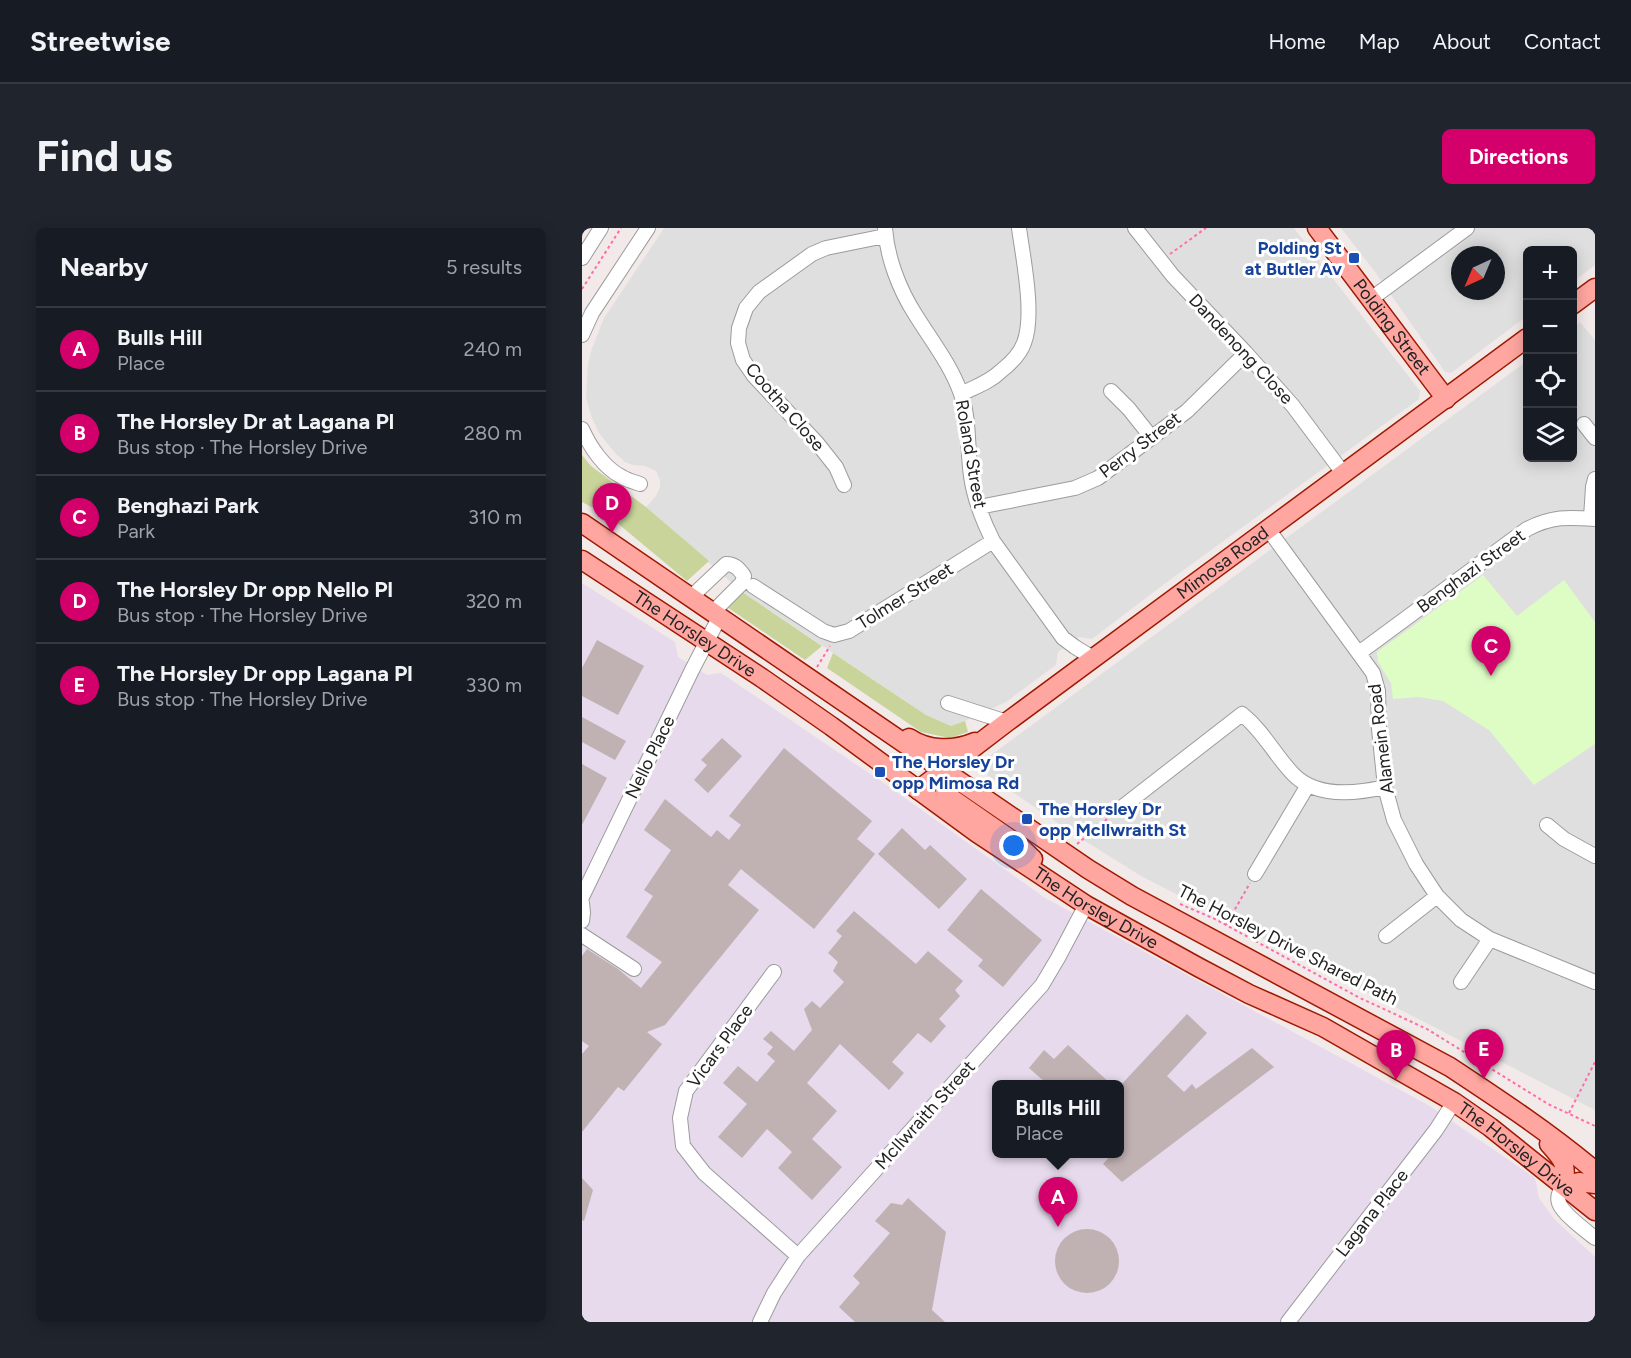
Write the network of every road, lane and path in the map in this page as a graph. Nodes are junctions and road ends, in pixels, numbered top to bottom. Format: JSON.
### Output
{"nodes":[{"id":1,"x":601,"y":228,"type":"edge"},
{"id":2,"x":621,"y":228,"type":"edge"},
{"id":3,"x":648,"y":228,"type":"edge"},
{"id":4,"x":1019,"y":228,"type":"edge"},
{"id":5,"x":1135,"y":228,"type":"edge"},
{"id":6,"x":1206,"y":228,"type":"edge"},
{"id":7,"x":1317,"y":228,"type":"edge"},
{"id":8,"x":1467,"y":228,"type":"edge"},
{"id":9,"x":885,"y":232,"type":"edge"},
{"id":10,"x":582,"y":258,"type":"edge"},
{"id":11,"x":1161,"y":261,"type":"junction"},
{"id":12,"x":1595,"y":288,"type":"edge"},
{"id":13,"x":582,"y":289,"type":"edge"},
{"id":14,"x":1371,"y":298,"type":"junction"},
{"id":15,"x":1577,"y":301,"type":"edge"},
{"id":16,"x":582,"y":336,"type":"edge"},
{"id":17,"x":1523,"y":341,"type":"edge"},
{"id":18,"x":1246,"y":353,"type":"junction"},
{"id":19,"x":1111,"y":391,"type":"dead end"},
{"id":20,"x":961,"y":394,"type":"junction"},
{"id":21,"x":1446,"y":399,"type":"junction"},
{"id":22,"x":1584,"y":424,"type":"dead end"},
{"id":23,"x":582,"y":429,"type":"edge"},
{"id":24,"x":1152,"y":438,"type":"junction"},
{"id":25,"x":1595,"y":438,"type":"edge"},
{"id":26,"x":1343,"y":473,"type":"junction"},
{"id":27,"x":1595,"y":479,"type":"edge"},
{"id":28,"x":640,"y":484,"type":"dead end"},
{"id":29,"x":844,"y":485,"type":"dead end"},
{"id":30,"x":979,"y":507,"type":"junction"},
{"id":31,"x":1593,"y":519,"type":"edge"},
{"id":32,"x":582,"y":523,"type":"edge"},
{"id":33,"x":1268,"y":529,"type":"junction"},
{"id":34,"x":993,"y":541,"type":"junction"},
{"id":35,"x":582,"y":560,"type":"edge"},
{"id":36,"x":753,"y":586,"type":"dead end"},
{"id":37,"x":690,"y":598,"type":"junction"},
{"id":38,"x":716,"y":615,"type":"junction"},
{"id":39,"x":834,"y":635,"type":"junction"},
{"id":40,"x":707,"y":641,"type":"junction"},
{"id":41,"x":1359,"y":653,"type":"junction"},
{"id":42,"x":1093,"y":658,"type":"junction"},
{"id":43,"x":814,"y":672,"type":"dead end"},
{"id":44,"x":827,"y":691,"type":"junction"},
{"id":45,"x":948,"y":703,"type":"dead end"},
{"id":46,"x":1006,"y":722,"type":"junction"},
{"id":47,"x":986,"y":737,"type":"junction"},
{"id":48,"x":943,"y":770,"type":"junction"},
{"id":49,"x":1308,"y":785,"type":"junction"},
{"id":50,"x":1385,"y":787,"type":"junction"},
{"id":51,"x":918,"y":790,"type":"junction"},
{"id":52,"x":1121,"y":808,"type":"joint"},
{"id":53,"x":1547,"y":825,"type":"dead end"},
{"id":54,"x":1075,"y":846,"type":"dead end"},
{"id":55,"x":1595,"y":856,"type":"edge"},
{"id":56,"x":1255,"y":874,"type":"joint"},
{"id":57,"x":1437,"y":896,"type":"junction"},
{"id":58,"x":582,"y":897,"type":"edge"},
{"id":59,"x":1172,"y":901,"type":"dead end"},
{"id":60,"x":582,"y":903,"type":"edge"},
{"id":61,"x":1086,"y":904,"type":"junction"},
{"id":62,"x":582,"y":921,"type":"edge"},
{"id":63,"x":1226,"y":926,"type":"junction"},
{"id":64,"x":582,"y":935,"type":"edge"},
{"id":65,"x":1386,"y":936,"type":"dead end"},
{"id":66,"x":1491,"y":939,"type":"junction"},
{"id":67,"x":634,"y":969,"type":"dead end"},
{"id":68,"x":774,"y":972,"type":"dead end"},
{"id":69,"x":1461,"y":982,"type":"dead end"},
{"id":70,"x":1595,"y":982,"type":"edge"},
{"id":71,"x":1595,"y":1062,"type":"edge"},
{"id":72,"x":1454,"y":1102,"type":"junction"},
{"id":73,"x":1569,"y":1113,"type":"junction"},
{"id":74,"x":1531,"y":1122,"type":"junction"},
{"id":75,"x":1595,"y":1126,"type":"edge"},
{"id":76,"x":1595,"y":1171,"type":"edge"},
{"id":77,"x":1595,"y":1184,"type":"edge"},
{"id":78,"x":1564,"y":1185,"type":"junction"},
{"id":79,"x":1595,"y":1211,"type":"edge"},
{"id":80,"x":1595,"y":1238,"type":"edge"},
{"id":81,"x":798,"y":1256,"type":"junction"},
{"id":82,"x":760,"y":1322,"type":"edge"},
{"id":83,"x":1288,"y":1322,"type":"edge"}],
"edges":[{"from":1,"to":10,"type":"street"},
{"from":2,"to":13,"type":"path"},
{"from":3,"to":16,"type":"street"},
{"from":4,"to":20,"type":"street"},
{"from":5,"to":11,"type":"street","name":"Dandenong Close"},
{"from":6,"to":11,"type":"path"},
{"from":7,"to":14,"type":"main road","name":"Polding Street"},
{"from":8,"to":14,"type":"street"},
{"from":9,"to":20,"type":"street","name":"Roland Street"},
{"from":9,"to":29,"type":"street","name":"Cootha Close"},
{"from":11,"to":18,"type":"street","name":"Dandenong Close"},
{"from":12,"to":15,"type":"main road"},
{"from":14,"to":21,"type":"main road","name":"Polding Street"},
{"from":17,"to":21,"type":"main road","name":"Mimosa Road"},
{"from":18,"to":24,"type":"street","name":"Perry Street"},
{"from":18,"to":26,"type":"street","name":"Dandenong Close"},
{"from":19,"to":24,"type":"street"},
{"from":20,"to":30,"type":"street","name":"Roland Street"},
{"from":21,"to":26,"type":"main road","name":"Mimosa Road"},
{"from":22,"to":25,"type":"street"},
{"from":23,"to":28,"type":"street"},
{"from":24,"to":30,"type":"street","name":"Perry Street"},
{"from":26,"to":33,"type":"main road","name":"Mimosa Road"},
{"from":27,"to":31,"type":"street"},
{"from":30,"to":34,"type":"street","name":"Roland Street"},
{"from":31,"to":41,"type":"street","name":"Benghazi Street"},
{"from":32,"to":37,"type":"main road","name":"The Horsley Drive"},
{"from":33,"to":41,"type":"street","name":"Alamein Road"},
{"from":33,"to":42,"type":"main road","name":"Mimosa Road"},
{"from":34,"to":39,"type":"street","name":"Tolmer Street"},
{"from":34,"to":42,"type":"street","name":"Roland Street"},
{"from":35,"to":40,"type":"main road","name":"The Horsley Drive"},
{"from":36,"to":39,"type":"street","name":"Tolmer Street"},
{"from":37,"to":38,"type":"main road","name":"The Horsley Drive"},
{"from":37,"to":38,"type":"street","name":"Nello Place"},
{"from":38,"to":40,"type":"street","name":"Nello Place"},
{"from":38,"to":44,"type":"main road","name":"The Horsley Drive"},
{"from":39,"to":43,"type":"path"},
{"from":40,"to":51,"type":"main road","name":"The Horsley Drive"},
{"from":40,"to":58,"type":"street","name":"Nello Place"},
{"from":41,"to":50,"type":"street","name":"Alamein Road"},
{"from":42,"to":46,"type":"main road","name":"Mimosa Road"},
{"from":44,"to":47,"type":"main road"},
{"from":44,"to":48,"type":"main road","name":"The Horsley Drive"},
{"from":45,"to":46,"type":"street"},
{"from":46,"to":47,"type":"main road","name":"Mimosa Road"},
{"from":47,"to":48,"type":"main road","name":"Mimosa Road"},
{"from":48,"to":51,"type":"main road","name":"Mimosa Road"},
{"from":48,"to":61,"type":"main road"},
{"from":48,"to":74,"type":"main road","name":"The Horsley Drive"},
{"from":49,"to":50,"type":"street"},
{"from":49,"to":52,"type":"street"},
{"from":49,"to":56,"type":"street"},
{"from":50,"to":57,"type":"street","name":"Alamein Road"},
{"from":51,"to":61,"type":"main road","name":"The Horsley Drive"},
{"from":52,"to":54,"type":"path"},
{"from":53,"to":55,"type":"street"},
{"from":56,"to":63,"type":"path"},
{"from":57,"to":65,"type":"street"},
{"from":57,"to":66,"type":"street","name":"Alamein Road"},
{"from":59,"to":63,"type":"path","name":"The Horsley Drive Shared Path"},
{"from":60,"to":62,"type":"street"},
{"from":61,"to":72,"type":"main road","name":"The Horsley Drive"},
{"from":61,"to":81,"type":"street","name":"McIlwraith Street"},
{"from":63,"to":73,"type":"path","name":"The Horsley Drive Shared Path"},
{"from":64,"to":67,"type":"street"},
{"from":66,"to":69,"type":"street"},
{"from":66,"to":70,"type":"street","name":"Alamein Road"},
{"from":68,"to":81,"type":"street","name":"Vicars Place"},
{"from":71,"to":73,"type":"path"},
{"from":72,"to":78,"type":"main road","name":"The Horsley Drive"},
{"from":72,"to":83,"type":"street","name":"Lagana Place"},
{"from":73,"to":75,"type":"path","name":"The Horsley Drive Shared Path"},
{"from":74,"to":76,"type":"main road","name":"The Horsley Drive"},
{"from":74,"to":78,"type":"main road"},
{"from":77,"to":78,"type":"main road"},
{"from":78,"to":79,"type":"main road","name":"The Horsley Drive"},
{"from":78,"to":80,"type":"street"},
{"from":81,"to":82,"type":"street","name":"McIlwraith Street"}]}
